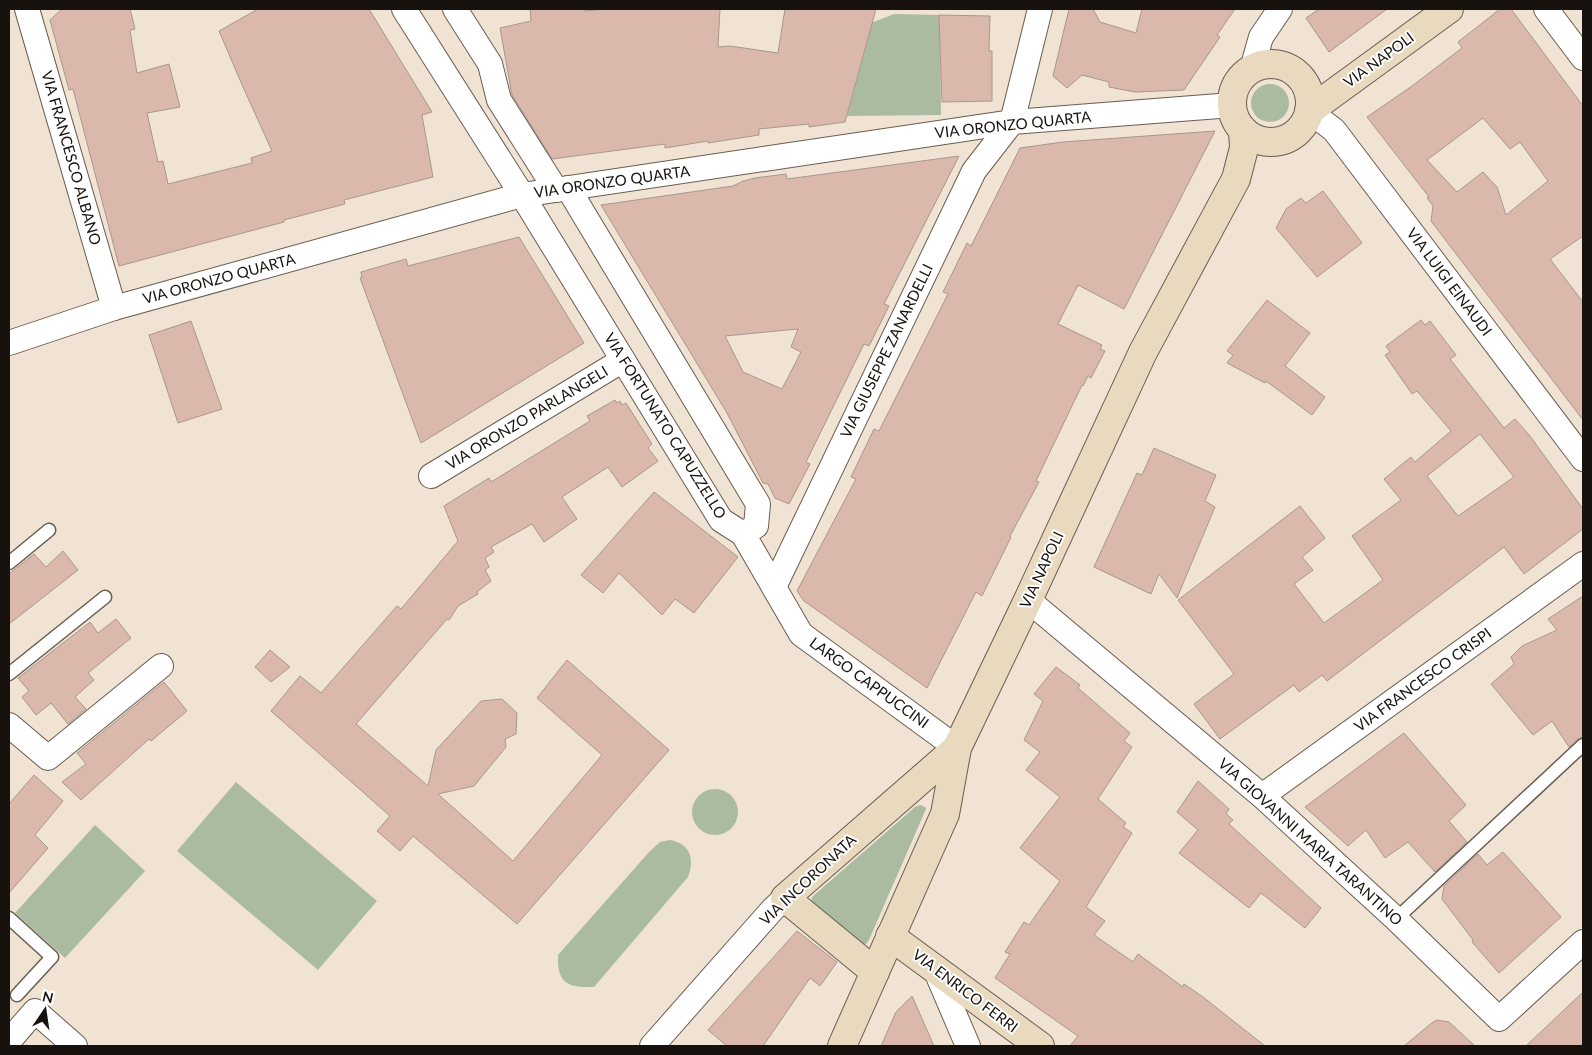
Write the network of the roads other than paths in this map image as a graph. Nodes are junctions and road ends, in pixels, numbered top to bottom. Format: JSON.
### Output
{"nodes":[{"id":1,"x":27,"y":9,"type":"edge"},
{"id":2,"x":404,"y":9,"type":"edge"},
{"id":3,"x":456,"y":9,"type":"edge"},
{"id":4,"x":1040,"y":9,"type":"edge"},
{"id":5,"x":1280,"y":9,"type":"edge"},
{"id":6,"x":1449,"y":9,"type":"edge"},
{"id":7,"x":1546,"y":9,"type":"edge"},
{"id":8,"x":1583,"y":58,"type":"edge"},
{"id":9,"x":1252,"y":69,"type":"junction"},
{"id":10,"x":1232,"y":105,"type":"junction"},
{"id":11,"x":1309,"y":111,"type":"junction"},
{"id":12,"x":1012,"y":122,"type":"junction"},
{"id":13,"x":1243,"y":130,"type":"junction"},
{"id":14,"x":1279,"y":141,"type":"junction"},
{"id":15,"x":1236,"y":179,"type":"junction"},
{"id":16,"x":562,"y":189,"type":"junction"},
{"id":17,"x":522,"y":195,"type":"junction"},
{"id":18,"x":114,"y":308,"type":"junction"},
{"id":19,"x":9,"y":342,"type":"edge"},
{"id":20,"x":623,"y":360,"type":"junction"},
{"id":21,"x":1583,"y":459,"type":"edge"},
{"id":22,"x":431,"y":476,"type":"dead end"},
{"id":23,"x":49,"y":530,"type":"dead end"},
{"id":24,"x":743,"y":534,"type":"junction"},
{"id":25,"x":9,"y":562,"type":"edge"},
{"id":26,"x":1583,"y":564,"type":"edge"},
{"id":27,"x":774,"y":587,"type":"junction"},
{"id":28,"x":106,"y":596,"type":"dead end"},
{"id":29,"x":1028,"y":600,"type":"junction"},
{"id":30,"x":161,"y":666,"type":"dead end"},
{"id":31,"x":9,"y":674,"type":"edge"},
{"id":32,"x":9,"y":725,"type":"edge"},
{"id":33,"x":1583,"y":745,"type":"edge"},
{"id":34,"x":957,"y":748,"type":"junction"},
{"id":35,"x":1262,"y":796,"type":"junction"},
{"id":36,"x":784,"y":898,"type":"junction"},
{"id":37,"x":9,"y":918,"type":"edge"},
{"id":38,"x":1396,"y":919,"type":"junction"},
{"id":39,"x":890,"y":936,"type":"junction"},
{"id":40,"x":1583,"y":942,"type":"edge"},
{"id":41,"x":935,"y":969,"type":"junction"},
{"id":42,"x":875,"y":972,"type":"junction"},
{"id":43,"x":17,"y":995,"type":"dead end"},
{"id":44,"x":9,"y":1041,"type":"edge"},
{"id":45,"x":75,"y":1046,"type":"edge"},
{"id":46,"x":652,"y":1046,"type":"edge"},
{"id":47,"x":842,"y":1046,"type":"edge"},
{"id":48,"x":968,"y":1046,"type":"edge"},
{"id":49,"x":1040,"y":1046,"type":"edge"}],
"edges":[{"from":1,"to":18,"type":"street","name":"VIA FRANCESCO ALBANO"},
{"from":2,"to":17,"type":"street","name":"VIA FORTUNATO CAPUZZELLO"},
{"from":3,"to":16,"type":"street"},
{"from":4,"to":12,"type":"street"},
{"from":5,"to":9,"type":"street"},
{"from":6,"to":11,"type":"main road","name":"VIA NAPOLI"},
{"from":7,"to":8,"type":"street"},
{"from":9,"to":10,"type":"main road"},
{"from":9,"to":11,"type":"main road"},
{"from":10,"to":12,"type":"street","name":"VIA ORONZO QUARTA"},
{"from":10,"to":13,"type":"main road"},
{"from":11,"to":14,"type":"main road"},
{"from":11,"to":21,"type":"street","name":"VIA LUIGI EINAUDI"},
{"from":12,"to":16,"type":"street","name":"VIA ORONZO QUARTA"},
{"from":12,"to":27,"type":"street","name":"VIA GIUSEPPE ZANARDELLI"},
{"from":13,"to":14,"type":"main road"},
{"from":13,"to":15,"type":"main road","name":"VIA NAPOLI"},
{"from":14,"to":15,"type":"main road","name":"VIA NAPOLI"},
{"from":15,"to":29,"type":"main road","name":"VIA NAPOLI"},
{"from":16,"to":17,"type":"street","name":"VIA ORONZO QUARTA"},
{"from":16,"to":24,"type":"street"},
{"from":17,"to":18,"type":"street","name":"VIA ORONZO QUARTA"},
{"from":17,"to":20,"type":"street","name":"VIA FORTUNATO CAPUZZELLO"},
{"from":18,"to":19,"type":"street","name":"VIA ORONZO QUARTA"},
{"from":20,"to":22,"type":"street","name":"VIA ORONZO PARLANGELI"},
{"from":20,"to":24,"type":"street","name":"VIA FORTUNATO CAPUZZELLO"},
{"from":23,"to":25,"type":"lane"},
{"from":24,"to":27,"type":"street","name":"LARGO CAPPUCCINI"},
{"from":26,"to":35,"type":"street","name":"VIA FRANCESCO CRISPI"},
{"from":27,"to":34,"type":"street","name":"LARGO CAPPUCCINI"},
{"from":28,"to":31,"type":"lane"},
{"from":29,"to":34,"type":"main road","name":"VIA NAPOLI"},
{"from":29,"to":35,"type":"street","name":"VIA GIOVANNI MARIA TARANTINO"},
{"from":30,"to":32,"type":"street"},
{"from":33,"to":38,"type":"lane"},
{"from":34,"to":36,"type":"main road","name":"VIA INCORONATA"},
{"from":34,"to":39,"type":"main road","name":"VIA NAPOLI"},
{"from":35,"to":38,"type":"street","name":"VIA GIOVANNI MARIA TARANTINO"},
{"from":36,"to":42,"type":"main road"},
{"from":36,"to":46,"type":"street","name":"VIA INCORONATA"},
{"from":37,"to":43,"type":"lane"},
{"from":38,"to":40,"type":"street","name":"VIA GIOVANNI MARIA TARANTINO"},
{"from":39,"to":41,"type":"main road","name":"VIA ENRICO FERRI"},
{"from":39,"to":42,"type":"main road","name":"VIA NAPOLI"},
{"from":41,"to":48,"type":"street"},
{"from":41,"to":49,"type":"main road","name":"VIA ENRICO FERRI"},
{"from":42,"to":47,"type":"main road","name":"VIA NAPOLI"},
{"from":44,"to":45,"type":"street"}]}
